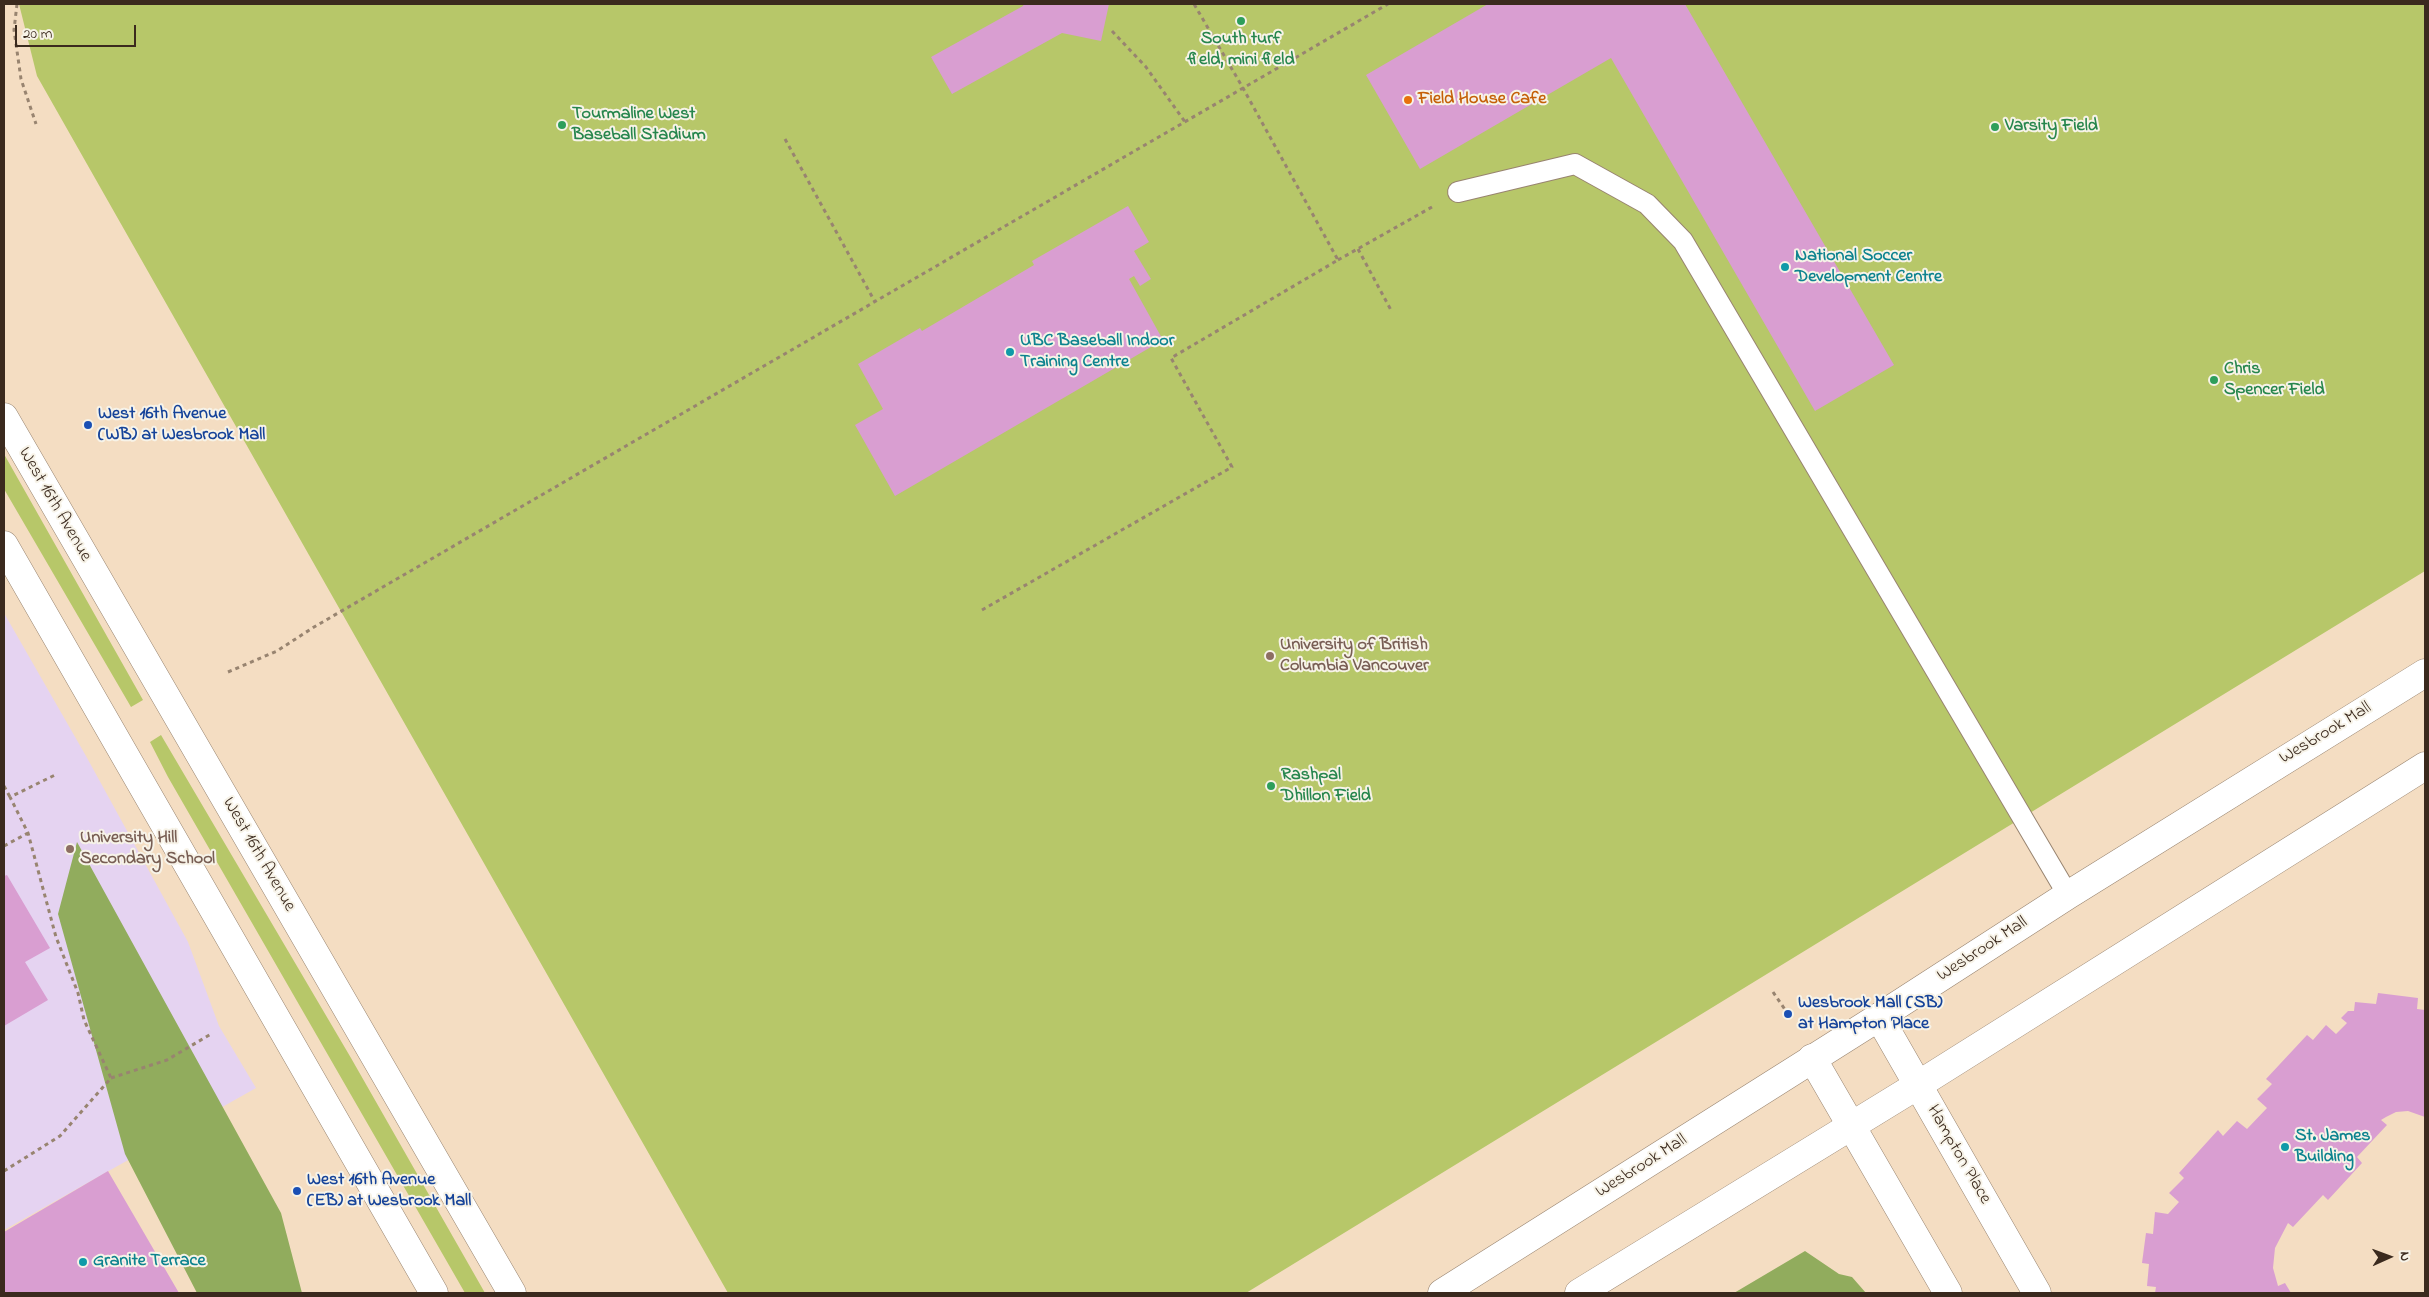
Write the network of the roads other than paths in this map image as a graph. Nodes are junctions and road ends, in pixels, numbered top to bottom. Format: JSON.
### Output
{"nodes":[{"id":1,"x":1458,"y":192,"type":"road end"},
{"id":2,"x":4,"y":417,"type":"edge"},
{"id":3,"x":4,"y":545,"type":"edge"},
{"id":4,"x":2425,"y":673,"type":"edge"},
{"id":5,"x":2425,"y":766,"type":"edge"},
{"id":6,"x":2068,"y":895,"type":"junction"},
{"id":7,"x":1879,"y":1017,"type":"junction"},
{"id":8,"x":1812,"y":1058,"type":"junction"},
{"id":9,"x":1918,"y":1085,"type":"junction"},
{"id":10,"x":1851,"y":1125,"type":"junction"},
{"id":11,"x":434,"y":1293,"type":"edge"},
{"id":12,"x":512,"y":1293,"type":"edge"},
{"id":13,"x":1442,"y":1293,"type":"edge"},
{"id":14,"x":1579,"y":1293,"type":"edge"},
{"id":15,"x":1948,"y":1293,"type":"edge"},
{"id":16,"x":2037,"y":1293,"type":"edge"}],
"edges":[{"from":1,"to":6,"type":"lane"},
{"from":2,"to":12,"type":"main road","name":"West 16th Avenue"},
{"from":3,"to":11,"type":"main road"},
{"from":4,"to":6,"type":"main road","name":"Wesbrook Mall"},
{"from":5,"to":9,"type":"main road"},
{"from":6,"to":7,"type":"main road","name":"Wesbrook Mall"},
{"from":7,"to":8,"type":"main road","name":"Wesbrook Mall"},
{"from":7,"to":9,"type":"main road","name":"Hampton Place"},
{"from":8,"to":10,"type":"main road"},
{"from":8,"to":13,"type":"main road","name":"Wesbrook Mall"},
{"from":9,"to":10,"type":"main road"},
{"from":9,"to":16,"type":"main road","name":"Hampton Place"},
{"from":10,"to":14,"type":"main road"},
{"from":10,"to":15,"type":"main road"}]}
